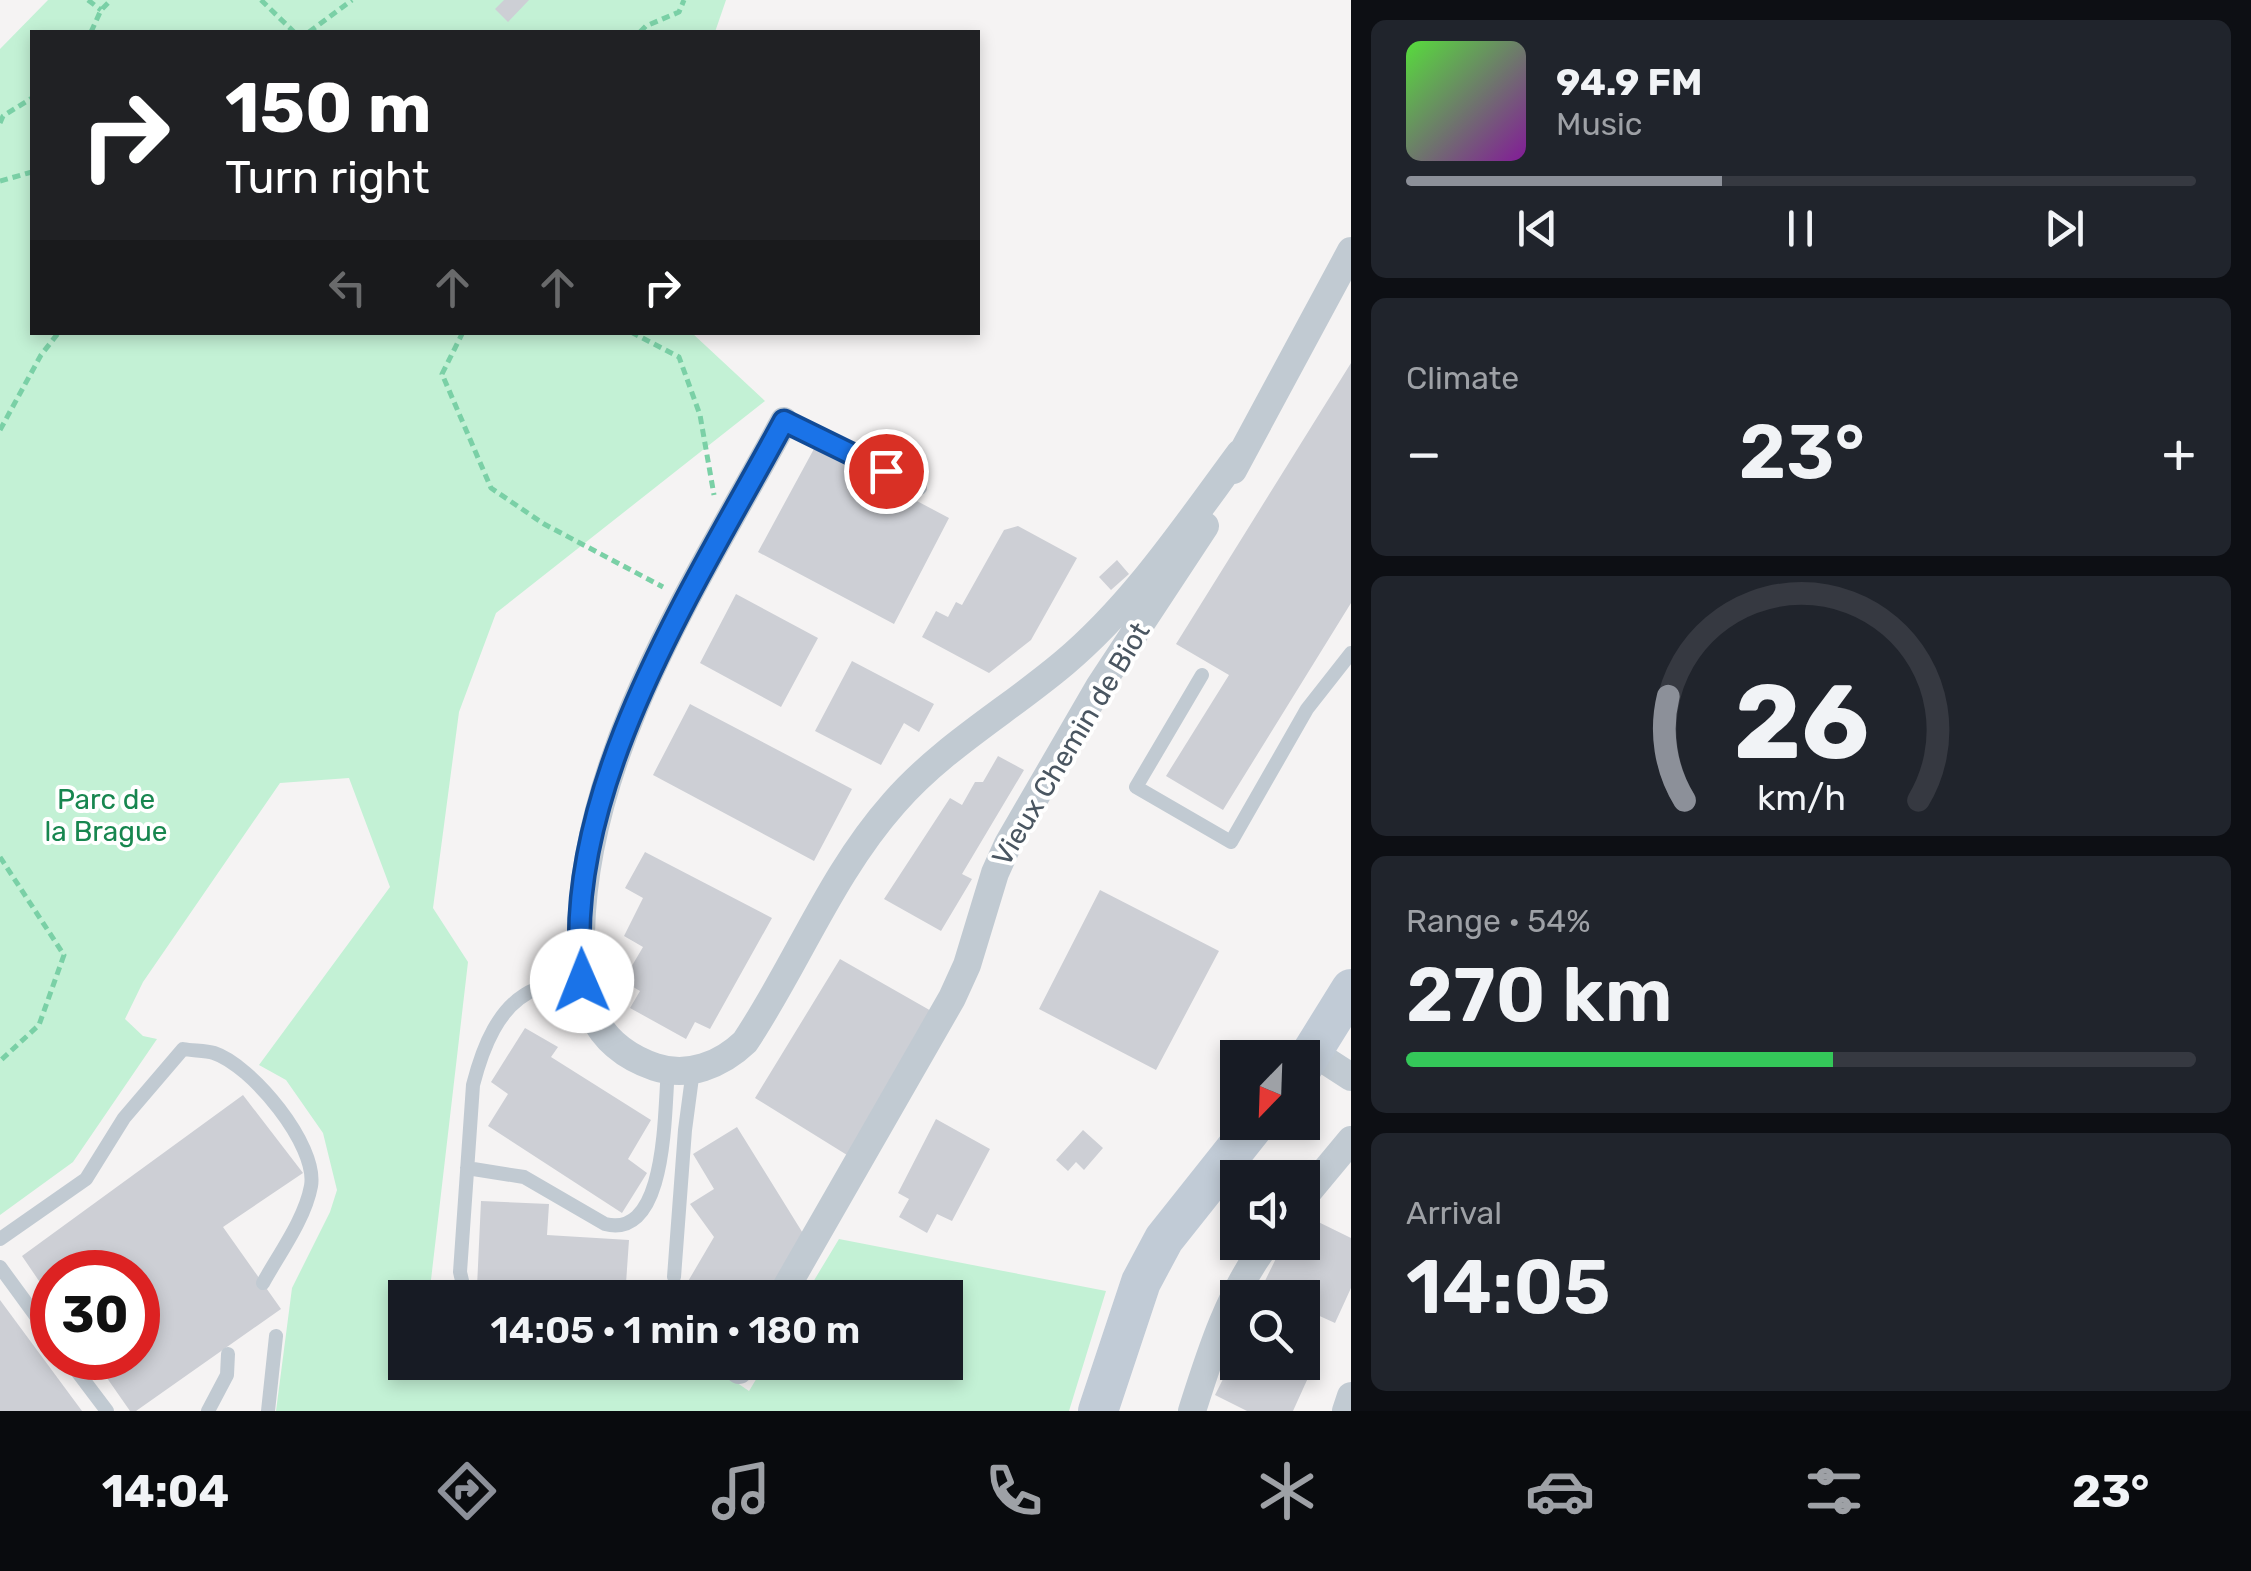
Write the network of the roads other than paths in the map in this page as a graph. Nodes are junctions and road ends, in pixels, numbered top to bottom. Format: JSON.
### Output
{"nodes":[{"id":1,"x":1351,"y":251,"type":"edge"},
{"id":2,"x":784,"y":421,"type":"joint"},
{"id":3,"x":1240,"y":453,"type":"junction"},
{"id":4,"x":920,"y":488,"type":"dead end"},
{"id":5,"x":1351,"y":653,"type":"edge"},
{"id":6,"x":1202,"y":676,"type":"dead end"},
{"id":7,"x":582,"y":981,"type":"junction"},
{"id":8,"x":1351,"y":989,"type":"edge"},
{"id":9,"x":1320,"y":1041,"type":"edge"},
{"id":10,"x":1320,"y":1066,"type":"edge"},
{"id":11,"x":681,"y":1070,"type":"junction"},
{"id":12,"x":1351,"y":1078,"type":"edge"},
{"id":13,"x":1243,"y":1140,"type":"edge"},
{"id":14,"x":1351,"y":1140,"type":"edge"},
{"id":15,"x":467,"y":1168,"type":"junction"},
{"id":16,"x":1320,"y":1178,"type":"edge"},
{"id":17,"x":0,"y":1239,"type":"edge"},
{"id":18,"x":1255,"y":1260,"type":"edge"},
{"id":19,"x":0,"y":1267,"type":"edge"},
{"id":20,"x":674,"y":1277,"type":"dead end"},
{"id":21,"x":462,"y":1280,"type":"edge"},
{"id":22,"x":790,"y":1280,"type":"edge"},
{"id":23,"x":263,"y":1283,"type":"dead end"},
{"id":24,"x":30,"y":1308,"type":"edge"},
{"id":25,"x":276,"y":1336,"type":"dead end"},
{"id":26,"x":228,"y":1354,"type":"dead end"},
{"id":27,"x":84,"y":1380,"type":"edge"},
{"id":28,"x":1351,"y":1396,"type":"edge"},
{"id":29,"x":107,"y":1411,"type":"edge"},
{"id":30,"x":208,"y":1411,"type":"edge"},
{"id":31,"x":268,"y":1411,"type":"edge"},
{"id":32,"x":1098,"y":1411,"type":"edge"},
{"id":33,"x":1192,"y":1411,"type":"edge"},
{"id":34,"x":1346,"y":1411,"type":"edge"}],
"edges":[{"from":1,"to":3,"type":"street","name":"Vieux Chemin de Biot"},
{"from":2,"to":4,"type":"lane"},
{"from":2,"to":7,"type":"street"},
{"from":3,"to":11,"type":"street"},
{"from":3,"to":22,"type":"street","name":"Vieux Chemin de Biot"},
{"from":5,"to":6,"type":"lane"},
{"from":7,"to":11,"type":"street"},
{"from":7,"to":15,"type":"lane"},
{"from":8,"to":9,"type":"main road"},
{"from":10,"to":12,"type":"street"},
{"from":11,"to":15,"type":"lane"},
{"from":11,"to":20,"type":"lane"},
{"from":13,"to":32,"type":"main road"},
{"from":14,"to":16,"type":"street"},
{"from":15,"to":21,"type":"lane"},
{"from":17,"to":23,"type":"lane"},
{"from":18,"to":33,"type":"street"},
{"from":19,"to":24,"type":"lane"},
{"from":25,"to":31,"type":"lane"},
{"from":26,"to":30,"type":"lane"},
{"from":27,"to":29,"type":"lane"},
{"from":28,"to":34,"type":"street"}]}
